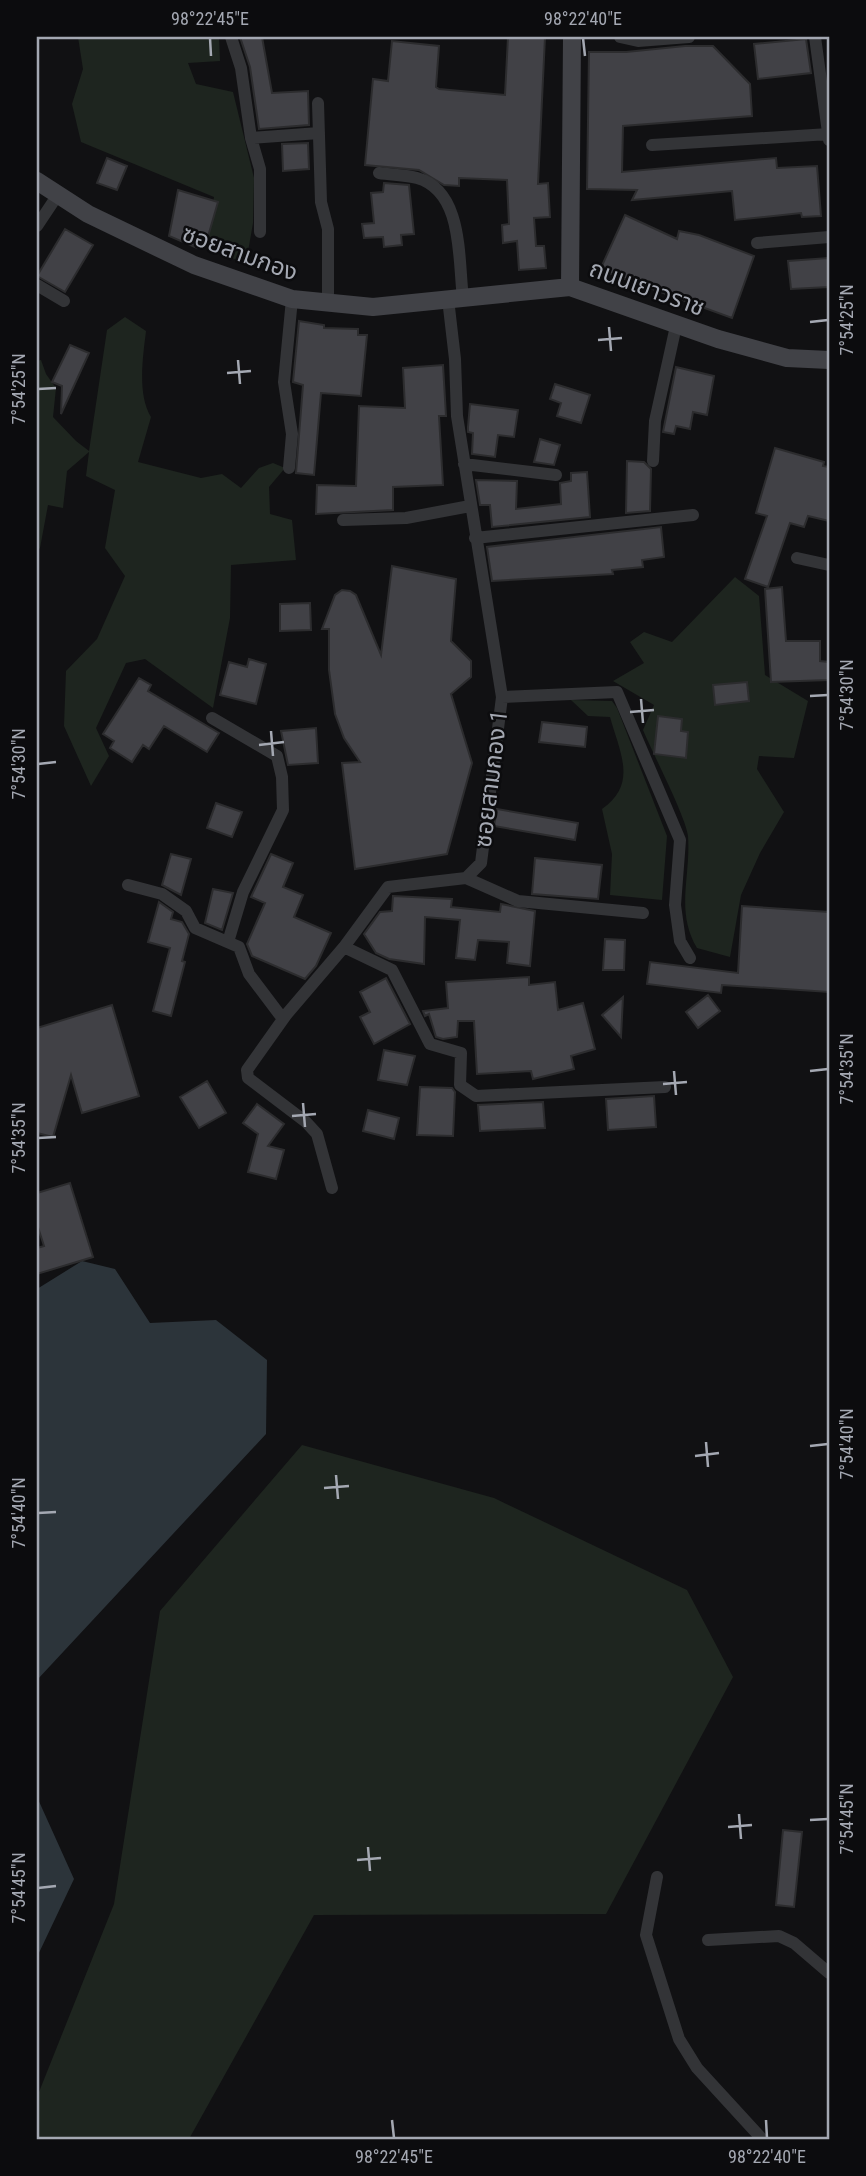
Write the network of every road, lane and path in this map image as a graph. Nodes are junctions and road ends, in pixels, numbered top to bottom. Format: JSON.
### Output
{"nodes":[{"id":1,"x":231,"y":37,"type":"edge"},
{"id":2,"x":572,"y":37,"type":"edge"},
{"id":3,"x":620,"y":37,"type":"edge"},
{"id":4,"x":689,"y":37,"type":"edge"},
{"id":5,"x":816,"y":37,"type":"edge"},
{"id":6,"x":318,"y":103,"type":"dead end"},
{"id":7,"x":319,"y":133,"type":"junction"},
{"id":8,"x":829,"y":136,"type":"edge"},
{"id":9,"x":251,"y":138,"type":"junction"},
{"id":10,"x":652,"y":145,"type":"dead end"},
{"id":11,"x":379,"y":173,"type":"dead end"},
{"id":12,"x":37,"y":181,"type":"edge"},
{"id":13,"x":57,"y":195,"type":"junction"},
{"id":14,"x":37,"y":226,"type":"edge"},
{"id":15,"x":260,"y":232,"type":"dead end"},
{"id":16,"x":829,"y":237,"type":"edge"},
{"id":17,"x":757,"y":243,"type":"dead end"},
{"id":18,"x":37,"y":285,"type":"edge"},
{"id":19,"x":570,"y":287,"type":"junction"},
{"id":20,"x":455,"y":298,"type":"junction"},
{"id":21,"x":292,"y":299,"type":"junction"},
{"id":22,"x":64,"y":301,"type":"dead end"},
{"id":23,"x":328,"y":305,"type":"junction"},
{"id":24,"x":676,"y":326,"type":"junction"},
{"id":25,"x":829,"y":359,"type":"edge"},
{"id":26,"x":653,"y":461,"type":"dead end"},
{"id":27,"x":464,"y":464,"type":"junction"},
{"id":28,"x":289,"y":468,"type":"dead end"},
{"id":29,"x":556,"y":475,"type":"dead end"},
{"id":30,"x":470,"y":506,"type":"junction"},
{"id":31,"x":693,"y":515,"type":"dead end"},
{"id":32,"x":342,"y":520,"type":"dead end"},
{"id":33,"x":475,"y":538,"type":"junction"},
{"id":34,"x":797,"y":558,"type":"dead end"},
{"id":35,"x":829,"y":565,"type":"edge"},
{"id":36,"x":502,"y":697,"type":"junction"},
{"id":37,"x":212,"y":718,"type":"dead end"},
{"id":38,"x":466,"y":878,"type":"junction"},
{"id":39,"x":128,"y":885,"type":"dead end"},
{"id":40,"x":643,"y":913,"type":"dead end"},
{"id":41,"x":228,"y":942,"type":"junction"},
{"id":42,"x":344,"y":947,"type":"junction"},
{"id":43,"x":690,"y":958,"type":"dead end"},
{"id":44,"x":283,"y":1018,"type":"junction"},
{"id":45,"x":665,"y":1087,"type":"dead end"},
{"id":46,"x":332,"y":1188,"type":"dead end"},
{"id":47,"x":657,"y":1877,"type":"dead end"},
{"id":48,"x":708,"y":1941,"type":"dead end"},
{"id":49,"x":829,"y":1973,"type":"edge"},
{"id":50,"x":762,"y":2139,"type":"edge"}],
"edges":[{"from":1,"to":9,"type":"street"},
{"from":2,"to":19,"type":"street","name":"ถนนเยาวราช"},
{"from":3,"to":4,"type":"street"},
{"from":5,"to":8,"type":"street"},
{"from":6,"to":7,"type":"street"},
{"from":7,"to":9,"type":"street"},
{"from":7,"to":23,"type":"street"},
{"from":8,"to":10,"type":"street"},
{"from":9,"to":15,"type":"street"},
{"from":11,"to":20,"type":"street","name":"ซอยสามกอง 1"},
{"from":12,"to":13,"type":"street","name":"ซอยสามกอง"},
{"from":13,"to":14,"type":"street"},
{"from":13,"to":21,"type":"street","name":"ซอยสามกอง"},
{"from":16,"to":17,"type":"street"},
{"from":18,"to":22,"type":"street"},
{"from":19,"to":20,"type":"street","name":"ซอยสามกอง"},
{"from":19,"to":24,"type":"street","name":"ถนนเยาวราช"},
{"from":20,"to":23,"type":"street","name":"ซอยสามกอง"},
{"from":20,"to":27,"type":"street","name":"ซอยสามกอง 1"},
{"from":21,"to":23,"type":"street","name":"ซอยสามกอง"},
{"from":21,"to":28,"type":"street"},
{"from":24,"to":25,"type":"street","name":"ถนนเยาวราช"},
{"from":24,"to":26,"type":"street"},
{"from":27,"to":29,"type":"street"},
{"from":27,"to":30,"type":"street","name":"ซอยสามกอง 1"},
{"from":30,"to":32,"type":"street"},
{"from":30,"to":33,"type":"street","name":"ซอยสามกอง 1"},
{"from":31,"to":33,"type":"street"},
{"from":33,"to":36,"type":"street","name":"ซอยสามกอง 1"},
{"from":34,"to":35,"type":"street"},
{"from":36,"to":38,"type":"street","name":"ซอยสามกอง 1"},
{"from":36,"to":43,"type":"street"},
{"from":37,"to":41,"type":"street"},
{"from":38,"to":40,"type":"street"},
{"from":38,"to":42,"type":"street","name":"ซอยสามกอง 1"},
{"from":39,"to":41,"type":"street"},
{"from":41,"to":44,"type":"street"},
{"from":42,"to":44,"type":"street","name":"ซอยสามกอง 1"},
{"from":42,"to":45,"type":"street"},
{"from":44,"to":46,"type":"street","name":"ซอยสามกอง 1"},
{"from":47,"to":50,"type":"street"},
{"from":48,"to":49,"type":"street"}]}
